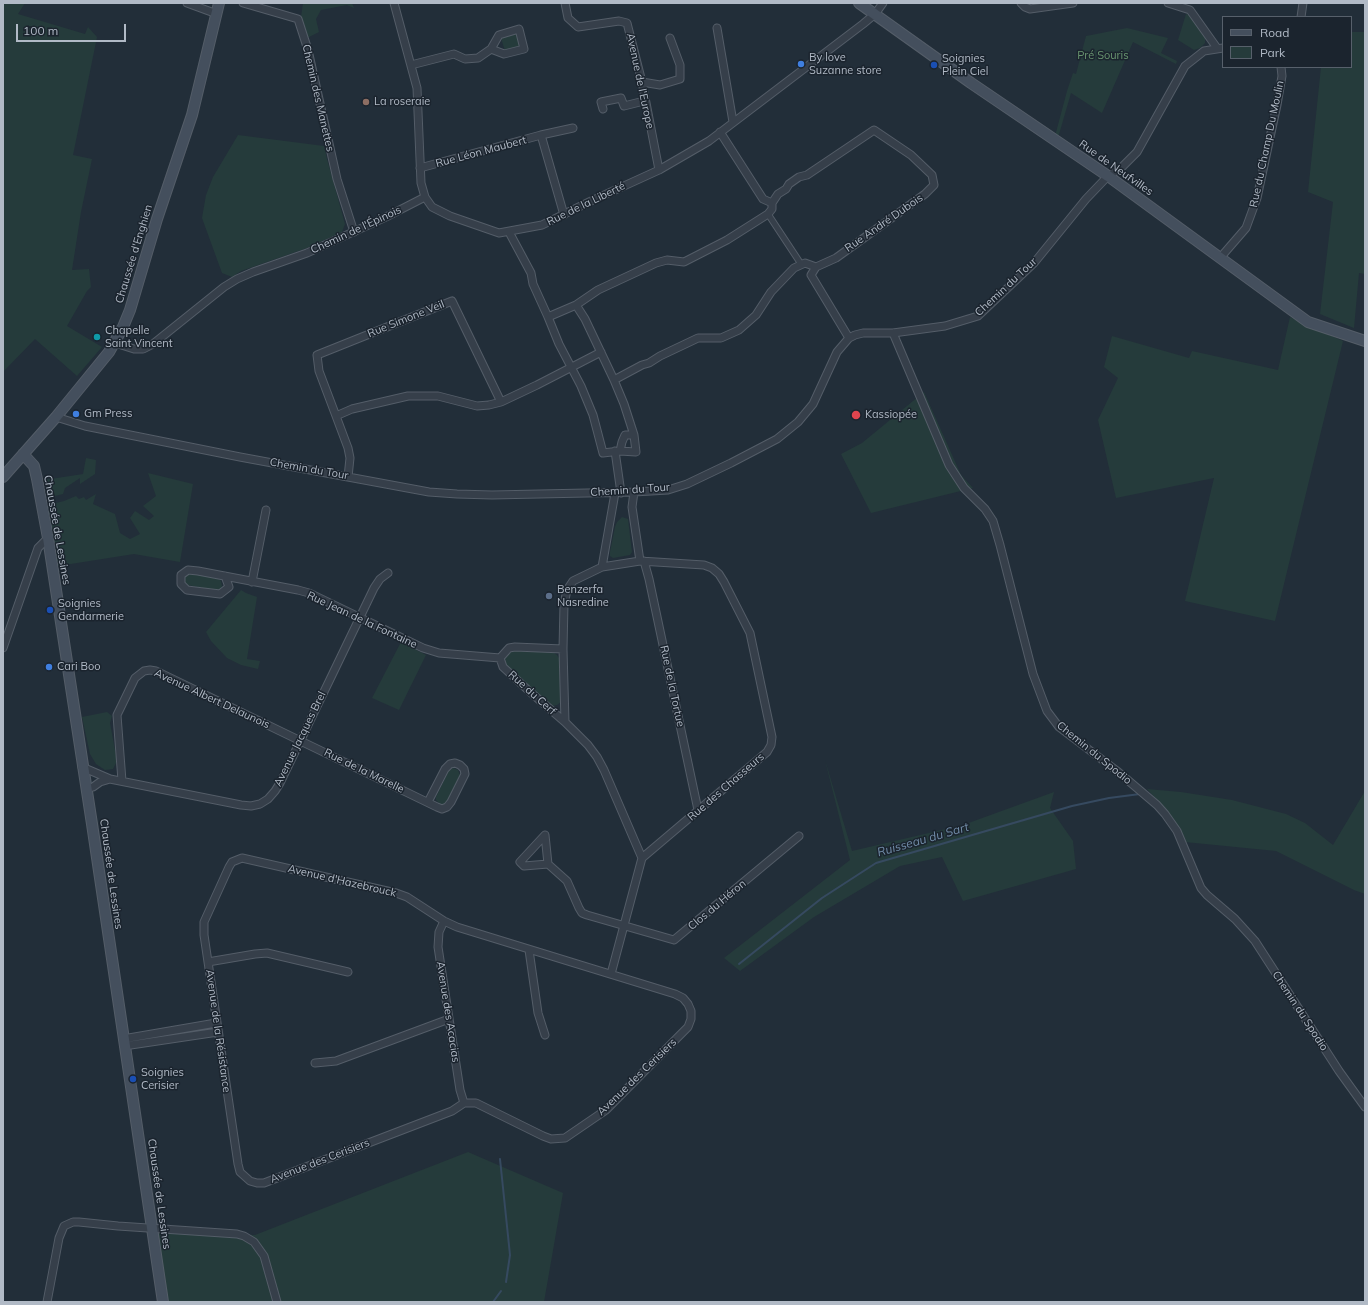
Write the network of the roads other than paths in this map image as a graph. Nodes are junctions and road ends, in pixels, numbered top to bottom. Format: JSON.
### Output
{"nodes":[{"id":1,"x":187,"y":3,"type":"edge"},
{"id":2,"x":219,"y":3,"type":"edge"},
{"id":3,"x":243,"y":3,"type":"edge"},
{"id":4,"x":394,"y":3,"type":"edge"},
{"id":5,"x":564,"y":3,"type":"edge"},
{"id":6,"x":859,"y":3,"type":"edge"},
{"id":7,"x":883,"y":3,"type":"edge"},
{"id":8,"x":1021,"y":3,"type":"edge"},
{"id":9,"x":1074,"y":3,"type":"edge"},
{"id":10,"x":1168,"y":3,"type":"edge"},
{"id":11,"x":1303,"y":3,"type":"edge"},
{"id":12,"x":217,"y":14,"type":"junction"},
{"id":13,"x":874,"y":14,"type":"junction"},
{"id":14,"x":1301,"y":16,"type":"edge"},
{"id":15,"x":717,"y":28,"type":"dead end"},
{"id":16,"x":670,"y":38,"type":"dead end"},
{"id":17,"x":1220,"y":48,"type":"edge"},
{"id":18,"x":491,"y":49,"type":"junction"},
{"id":19,"x":411,"y":65,"type":"junction"},
{"id":20,"x":1282,"y":68,"type":"edge"},
{"id":21,"x":642,"y":82,"type":"junction"},
{"id":22,"x":644,"y":101,"type":"junction"},
{"id":23,"x":603,"y":109,"type":"dead end"},
{"id":24,"x":733,"y":122,"type":"junction"},
{"id":25,"x":573,"y":128,"type":"dead end"},
{"id":26,"x":720,"y":132,"type":"junction"},
{"id":27,"x":541,"y":135,"type":"junction"},
{"id":28,"x":420,"y":168,"type":"junction"},
{"id":29,"x":659,"y":170,"type":"junction"},
{"id":30,"x":1108,"y":176,"type":"junction"},
{"id":31,"x":425,"y":197,"type":"junction"},
{"id":32,"x":771,"y":209,"type":"junction"},
{"id":33,"x":564,"y":214,"type":"junction"},
{"id":34,"x":354,"y":232,"type":"junction"},
{"id":35,"x":509,"y":232,"type":"junction"},
{"id":36,"x":1220,"y":258,"type":"junction"},
{"id":37,"x":801,"y":264,"type":"junction"},
{"id":38,"x":816,"y":267,"type":"junction"},
{"id":39,"x":576,"y":305,"type":"junction"},
{"id":40,"x":548,"y":316,"type":"junction"},
{"id":41,"x":893,"y":333,"type":"junction"},
{"id":42,"x":849,"y":338,"type":"junction"},
{"id":43,"x":1365,"y":341,"type":"edge"},
{"id":44,"x":115,"y":343,"type":"junction"},
{"id":45,"x":601,"y":352,"type":"junction"},
{"id":46,"x":571,"y":368,"type":"junction"},
{"id":47,"x":614,"y":380,"type":"junction"},
{"id":48,"x":501,"y":402,"type":"junction"},
{"id":49,"x":336,"y":416,"type":"junction"},
{"id":50,"x":56,"y":417,"type":"junction"},
{"id":51,"x":634,"y":435,"type":"junction"},
{"id":52,"x":617,"y":451,"type":"junction"},
{"id":53,"x":23,"y":454,"type":"junction"},
{"id":54,"x":3,"y":477,"type":"edge"},
{"id":55,"x":348,"y":477,"type":"junction"},
{"id":56,"x":634,"y":492,"type":"junction"},
{"id":57,"x":618,"y":493,"type":"junction"},
{"id":58,"x":266,"y":510,"type":"dead end"},
{"id":59,"x":48,"y":538,"type":"junction"},
{"id":60,"x":642,"y":561,"type":"junction"},
{"id":61,"x":602,"y":567,"type":"junction"},
{"id":62,"x":388,"y":573,"type":"dead end"},
{"id":63,"x":225,"y":576,"type":"junction"},
{"id":64,"x":252,"y":582,"type":"junction"},
{"id":65,"x":359,"y":618,"type":"junction"},
{"id":66,"x":3,"y":648,"type":"edge"},
{"id":67,"x":562,"y":649,"type":"junction"},
{"id":68,"x":500,"y":658,"type":"junction"},
{"id":69,"x":565,"y":722,"type":"junction"},
{"id":70,"x":300,"y":740,"type":"junction"},
{"id":71,"x":82,"y":767,"type":"junction"},
{"id":72,"x":110,"y":779,"type":"junction"},
{"id":73,"x":122,"y":781,"type":"junction"},
{"id":74,"x":86,"y":788,"type":"junction"},
{"id":75,"x":428,"y":802,"type":"junction"},
{"id":76,"x":698,"y":810,"type":"junction"},
{"id":77,"x":799,"y":836,"type":"dead end"},
{"id":78,"x":642,"y":858,"type":"junction"},
{"id":79,"x":548,"y":864,"type":"junction"},
{"id":80,"x":229,"y":867,"type":"joint"},
{"id":81,"x":444,"y":921,"type":"junction"},
{"id":82,"x":624,"y":926,"type":"junction"},
{"id":83,"x":529,"y":950,"type":"junction"},
{"id":84,"x":208,"y":962,"type":"junction"},
{"id":85,"x":348,"y":972,"type":"dead end"},
{"id":86,"x":611,"y":974,"type":"junction"},
{"id":87,"x":448,"y":1019,"type":"junction"},
{"id":88,"x":216,"y":1024,"type":"junction"},
{"id":89,"x":218,"y":1032,"type":"junction"},
{"id":90,"x":545,"y":1035,"type":"dead end"},
{"id":91,"x":124,"y":1042,"type":"junction"},
{"id":92,"x":315,"y":1063,"type":"dead end"},
{"id":93,"x":464,"y":1103,"type":"junction"},
{"id":94,"x":1365,"y":1107,"type":"edge"},
{"id":95,"x":264,"y":1183,"type":"joint"},
{"id":96,"x":152,"y":1229,"type":"junction"},
{"id":97,"x":46,"y":1302,"type":"edge"},
{"id":98,"x":163,"y":1302,"type":"edge"},
{"id":99,"x":277,"y":1302,"type":"edge"}],
"edges":[{"from":1,"to":12,"type":"street"},
{"from":2,"to":12,"type":"main road","name":"Chaussée d'Enghien"},
{"from":3,"to":34,"type":"street","name":"Chemin des Manettes"},
{"from":4,"to":19,"type":"street"},
{"from":5,"to":21,"type":"street","name":"Avenue de l'Europe"},
{"from":6,"to":13,"type":"main road","name":"Rue de Neufvilles"},
{"from":7,"to":13,"type":"street","name":"Rue de la Liberté"},
{"from":8,"to":9,"type":"street"},
{"from":10,"to":17,"type":"street"},
{"from":11,"to":14,"type":"street"},
{"from":12,"to":44,"type":"main road","name":"Chaussée d'Enghien"},
{"from":13,"to":24,"type":"street","name":"Rue de la Liberté"},
{"from":13,"to":30,"type":"main road","name":"Rue de Neufvilles"},
{"from":15,"to":24,"type":"street"},
{"from":16,"to":21,"type":"street"},
{"from":17,"to":30,"type":"street","name":"Chemin du Tour"},
{"from":18,"to":18,"type":"street"},
{"from":18,"to":19,"type":"street"},
{"from":19,"to":28,"type":"street"},
{"from":20,"to":36,"type":"street","name":"Rue du Champ Du Moulin"},
{"from":21,"to":22,"type":"street","name":"Avenue de l'Europe"},
{"from":22,"to":23,"type":"street"},
{"from":22,"to":29,"type":"street","name":"Avenue de l'Europe"},
{"from":24,"to":26,"type":"street","name":"Rue de la Liberté"},
{"from":25,"to":27,"type":"street","name":"Rue Léon Maubert"},
{"from":26,"to":29,"type":"street","name":"Rue de la Liberté"},
{"from":26,"to":32,"type":"street"},
{"from":27,"to":28,"type":"street","name":"Rue Léon Maubert"},
{"from":27,"to":33,"type":"street","name":"Rue Léon Maubert"},
{"from":28,"to":31,"type":"street"},
{"from":29,"to":33,"type":"street","name":"Rue de la Liberté"},
{"from":30,"to":36,"type":"main road","name":"Rue de Neufvilles"},
{"from":30,"to":41,"type":"street","name":"Chemin du Tour"},
{"from":31,"to":34,"type":"street","name":"Chemin de l'Épinois"},
{"from":31,"to":35,"type":"street","name":"Rue de la Liberté"},
{"from":32,"to":37,"type":"street"},
{"from":32,"to":38,"type":"street","name":"Rue André Dubois"},
{"from":32,"to":39,"type":"street"},
{"from":33,"to":35,"type":"street","name":"Rue de la Liberté"},
{"from":34,"to":44,"type":"street","name":"Chemin de l'Épinois"},
{"from":35,"to":40,"type":"street"},
{"from":36,"to":43,"type":"main road","name":"Rue de Neufvilles"},
{"from":37,"to":38,"type":"street"},
{"from":37,"to":47,"type":"street"},
{"from":38,"to":42,"type":"street"},
{"from":39,"to":40,"type":"street"},
{"from":39,"to":45,"type":"street"},
{"from":40,"to":46,"type":"street"},
{"from":41,"to":42,"type":"street","name":"Chemin du Tour"},
{"from":41,"to":94,"type":"street","name":"Chemin du Spodio"},
{"from":42,"to":56,"type":"street","name":"Chemin du Tour"},
{"from":44,"to":50,"type":"main road","name":"Chaussée d'Enghien"},
{"from":45,"to":46,"type":"street"},
{"from":45,"to":47,"type":"street"},
{"from":46,"to":48,"type":"street"},
{"from":46,"to":52,"type":"street"},
{"from":47,"to":51,"type":"street"},
{"from":48,"to":49,"type":"street"},
{"from":48,"to":49,"type":"street","name":"Rue Simone Veil"},
{"from":49,"to":55,"type":"street"},
{"from":50,"to":53,"type":"main road","name":"Chaussée d'Enghien"},
{"from":50,"to":55,"type":"street","name":"Chemin du Tour"},
{"from":51,"to":52,"type":"street"},
{"from":51,"to":52,"type":"street"},
{"from":52,"to":57,"type":"street"},
{"from":53,"to":54,"type":"main road","name":"Chaussée d'Enghien"},
{"from":53,"to":59,"type":"main road","name":"Chaussée de Lessines"},
{"from":55,"to":57,"type":"street","name":"Chemin du Tour"},
{"from":56,"to":57,"type":"street","name":"Chemin du Tour"},
{"from":56,"to":60,"type":"street","name":"Rue de la Tortue"},
{"from":57,"to":61,"type":"street"},
{"from":58,"to":64,"type":"street"},
{"from":59,"to":66,"type":"street"},
{"from":59,"to":71,"type":"main road","name":"Chaussée de Lessines"},
{"from":60,"to":61,"type":"street","name":"Rue du Cerf"},
{"from":60,"to":76,"type":"street","name":"Rue de la Tortue"},
{"from":60,"to":76,"type":"street","name":"Rue des Chasseurs"},
{"from":61,"to":67,"type":"street","name":"Rue du Cerf"},
{"from":62,"to":65,"type":"street","name":"Avenue Jacques Brel"},
{"from":63,"to":63,"type":"street","name":"Rue Jean de la Fontaine"},
{"from":63,"to":64,"type":"street","name":"Rue Jean de la Fontaine"},
{"from":64,"to":65,"type":"street","name":"Rue Jean de la Fontaine"},
{"from":65,"to":68,"type":"street","name":"Rue Jean de la Fontaine"},
{"from":65,"to":70,"type":"street","name":"Avenue Jacques Brel"},
{"from":67,"to":68,"type":"street"},
{"from":67,"to":69,"type":"street","name":"Rue du Cerf"},
{"from":68,"to":69,"type":"street","name":"Rue du Cerf"},
{"from":69,"to":78,"type":"street","name":"Rue du Cerf"},
{"from":70,"to":73,"type":"street","name":"Avenue Jacques Brel"},
{"from":70,"to":73,"type":"street","name":"Avenue Albert Delaunois"},
{"from":70,"to":75,"type":"street","name":"Rue de la Marelle"},
{"from":71,"to":72,"type":"street","name":"Avenue Jacques Brel"},
{"from":71,"to":74,"type":"main road","name":"Chaussée de Lessines"},
{"from":72,"to":73,"type":"street","name":"Avenue Jacques Brel"},
{"from":72,"to":74,"type":"street"},
{"from":74,"to":91,"type":"main road","name":"Chaussée de Lessines"},
{"from":75,"to":75,"type":"street","name":"Rue de la Marelle"},
{"from":76,"to":78,"type":"street","name":"Rue des Chasseurs"},
{"from":77,"to":82,"type":"street","name":"Clos du Héron"},
{"from":78,"to":82,"type":"street"},
{"from":79,"to":79,"type":"street"},
{"from":79,"to":82,"type":"street"},
{"from":80,"to":81,"type":"street","name":"Avenue d'Hazebrouck"},
{"from":80,"to":84,"type":"street","name":"Avenue de la Résistance"},
{"from":81,"to":83,"type":"street","name":"Avenue d'Hazebrouck"},
{"from":81,"to":87,"type":"street","name":"Avenue des Acacias"},
{"from":82,"to":86,"type":"street"},
{"from":83,"to":86,"type":"street","name":"Avenue d'Hazebrouck"},
{"from":83,"to":90,"type":"street"},
{"from":84,"to":85,"type":"street"},
{"from":84,"to":88,"type":"street","name":"Avenue de la Résistance"},
{"from":86,"to":93,"type":"street","name":"Avenue des Cerisiers"},
{"from":87,"to":92,"type":"street"},
{"from":87,"to":93,"type":"street","name":"Avenue des Acacias"},
{"from":88,"to":89,"type":"street","name":"Avenue de la Résistance"},
{"from":88,"to":91,"type":"street","name":"Avenue de la Résistance"},
{"from":89,"to":91,"type":"street","name":"Avenue de la Résistance"},
{"from":89,"to":95,"type":"street","name":"Avenue de la Résistance"},
{"from":91,"to":96,"type":"main road","name":"Chaussée de Lessines"},
{"from":93,"to":95,"type":"street","name":"Avenue des Cerisiers"},
{"from":96,"to":97,"type":"street"},
{"from":96,"to":98,"type":"main road","name":"Chaussée de Lessines"},
{"from":96,"to":99,"type":"street"}]}
